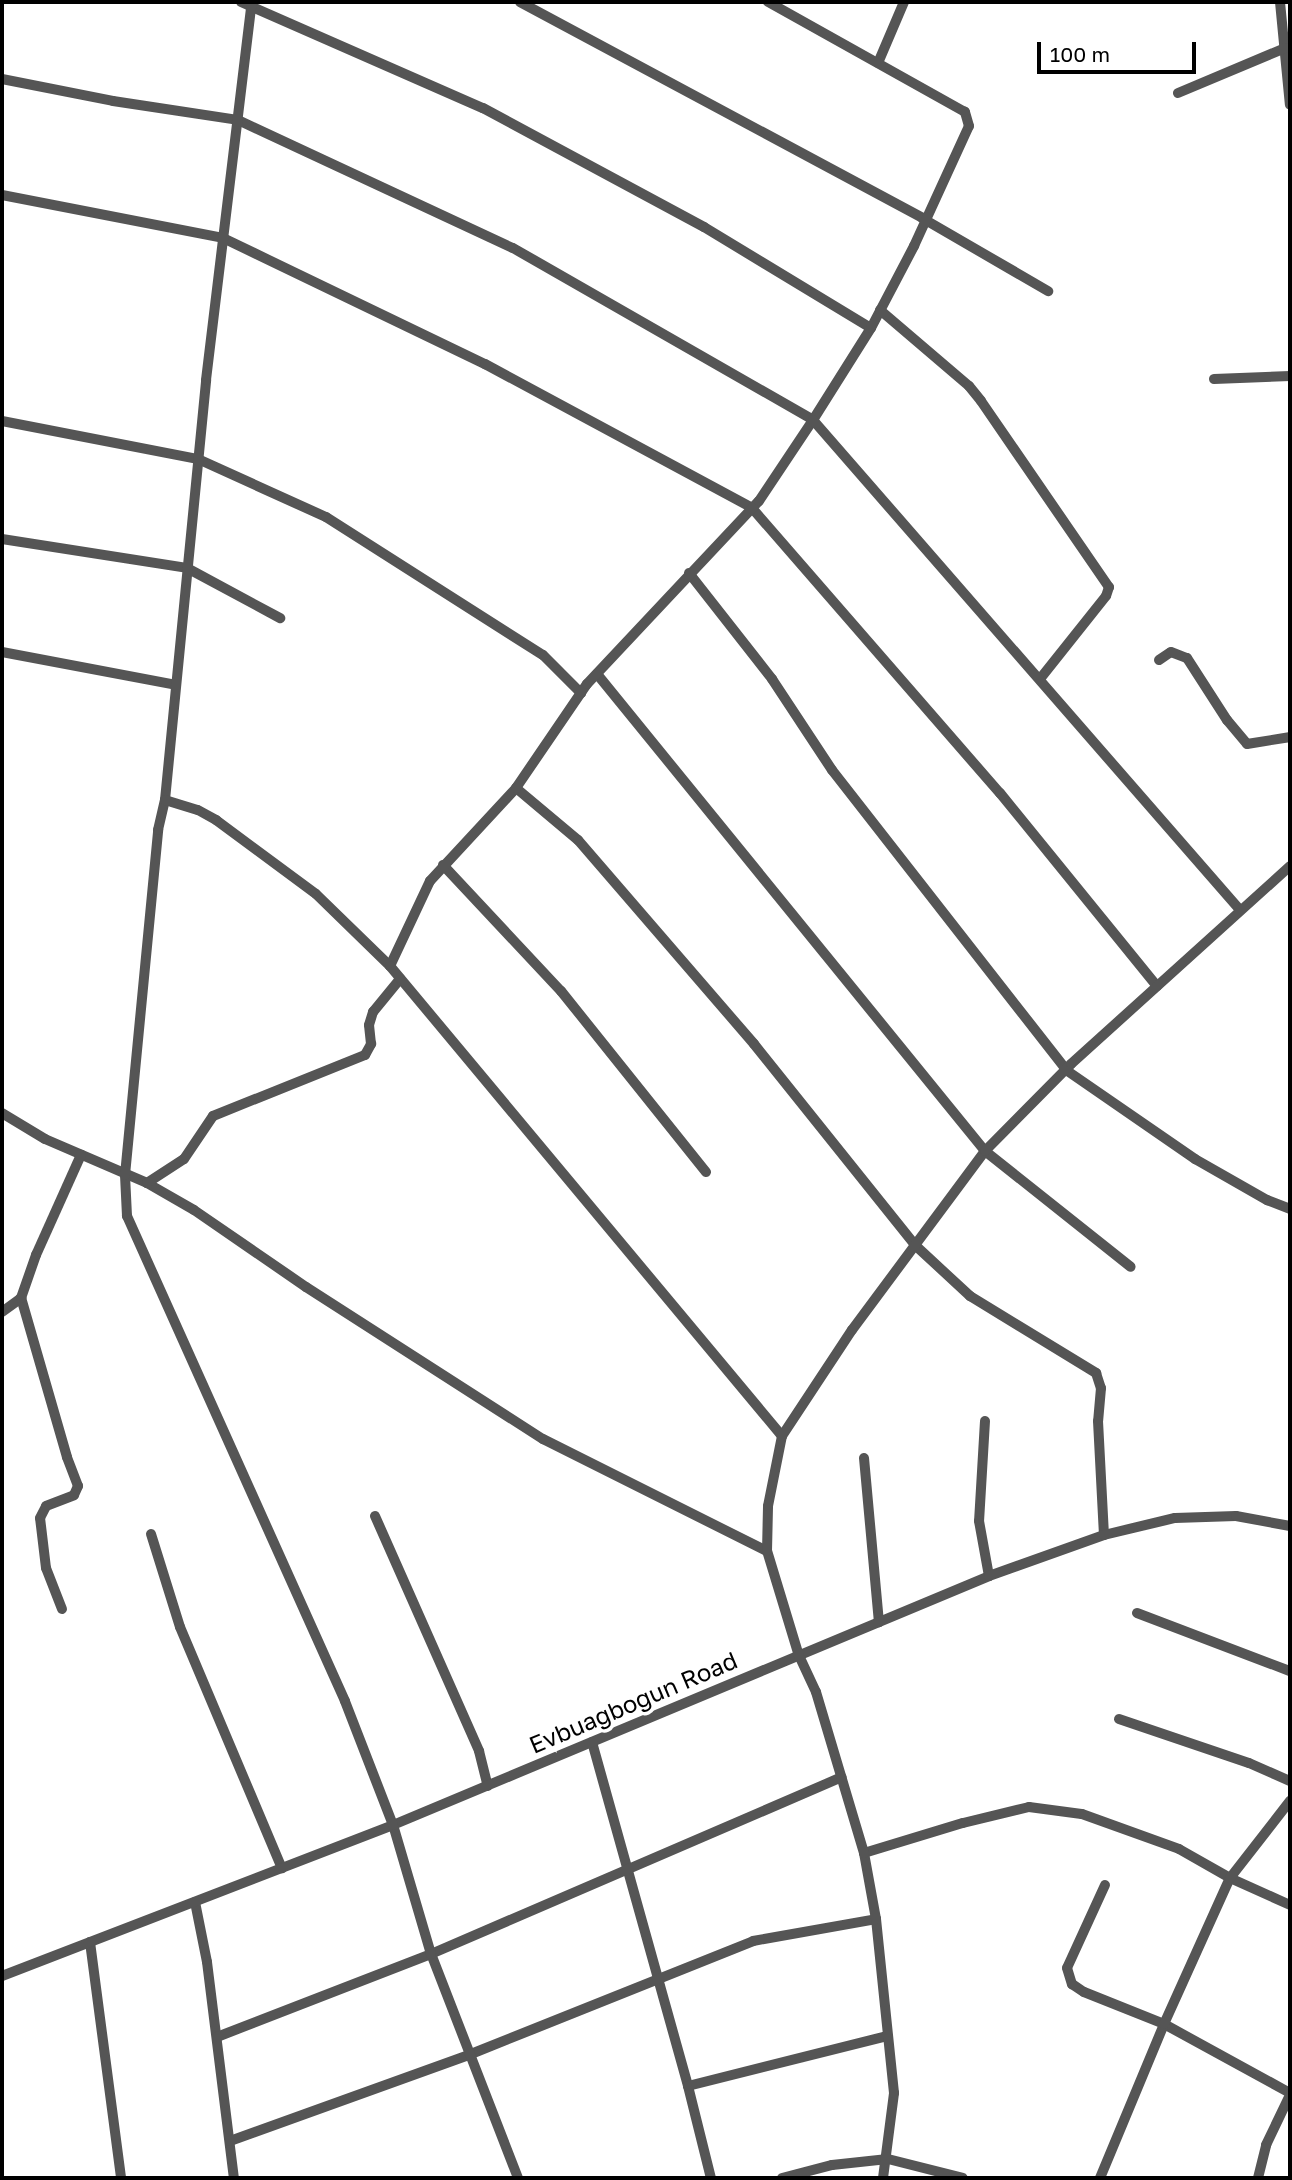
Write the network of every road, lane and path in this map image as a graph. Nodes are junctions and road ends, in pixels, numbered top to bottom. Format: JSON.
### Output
{"nodes":[{"id":1,"x":520,"y":2,"type":"edge"},
{"id":2,"x":768,"y":2,"type":"edge"},
{"id":3,"x":904,"y":2,"type":"edge"},
{"id":4,"x":1280,"y":2,"type":"edge"},
{"id":5,"x":248,"y":3,"type":"edge"},
{"id":6,"x":1285,"y":48,"type":"junction"},
{"id":7,"x":878,"y":63,"type":"junction"},
{"id":8,"x":2,"y":79,"type":"edge"},
{"id":9,"x":1289,"y":80,"type":"edge"},
{"id":10,"x":1178,"y":93,"type":"dead end"},
{"id":11,"x":1290,"y":105,"type":"edge"},
{"id":12,"x":238,"y":120,"type":"junction"},
{"id":13,"x":2,"y":195,"type":"edge"},
{"id":14,"x":926,"y":220,"type":"junction"},
{"id":15,"x":223,"y":238,"type":"junction"},
{"id":16,"x":1048,"y":291,"type":"dead end"},
{"id":17,"x":880,"y":310,"type":"junction"},
{"id":18,"x":871,"y":328,"type":"junction"},
{"id":19,"x":1290,"y":376,"type":"edge"},
{"id":20,"x":1214,"y":379,"type":"dead end"},
{"id":21,"x":813,"y":420,"type":"junction"},
{"id":22,"x":2,"y":421,"type":"edge"},
{"id":23,"x":198,"y":459,"type":"junction"},
{"id":24,"x":752,"y":508,"type":"junction"},
{"id":25,"x":2,"y":539,"type":"edge"},
{"id":26,"x":187,"y":568,"type":"junction"},
{"id":27,"x":689,"y":573,"type":"junction"},
{"id":28,"x":280,"y":618,"type":"dead end"},
{"id":29,"x":2,"y":652,"type":"edge"},
{"id":30,"x":1159,"y":660,"type":"dead end"},
{"id":31,"x":597,"y":674,"type":"junction"},
{"id":32,"x":1040,"y":679,"type":"junction"},
{"id":33,"x":176,"y":685,"type":"junction"},
{"id":34,"x":581,"y":693,"type":"junction"},
{"id":35,"x":1290,"y":737,"type":"edge"},
{"id":36,"x":516,"y":788,"type":"junction"},
{"id":37,"x":165,"y":800,"type":"junction"},
{"id":38,"x":443,"y":865,"type":"junction"},
{"id":39,"x":1290,"y":866,"type":"edge"},
{"id":40,"x":1240,"y":910,"type":"junction"},
{"id":41,"x":390,"y":966,"type":"junction"},
{"id":42,"x":400,"y":979,"type":"junction"},
{"id":43,"x":1157,"y":986,"type":"junction"},
{"id":44,"x":1066,"y":1070,"type":"junction"},
{"id":45,"x":2,"y":1113,"type":"edge"},
{"id":46,"x":985,"y":1151,"type":"junction"},
{"id":47,"x":81,"y":1155,"type":"junction"},
{"id":48,"x":706,"y":1172,"type":"dead end"},
{"id":49,"x":125,"y":1175,"type":"junction"},
{"id":50,"x":147,"y":1183,"type":"junction"},
{"id":51,"x":1290,"y":1209,"type":"edge"},
{"id":52,"x":916,"y":1246,"type":"junction"},
{"id":53,"x":1131,"y":1268,"type":"dead end"},
{"id":54,"x":21,"y":1298,"type":"junction"},
{"id":55,"x":2,"y":1311,"type":"edge"},
{"id":56,"x":985,"y":1421,"type":"dead end"},
{"id":57,"x":782,"y":1436,"type":"junction"},
{"id":58,"x":864,"y":1458,"type":"dead end"},
{"id":59,"x":375,"y":1516,"type":"dead end"},
{"id":60,"x":1290,"y":1526,"type":"edge"},
{"id":61,"x":151,"y":1534,"type":"dead end"},
{"id":62,"x":1104,"y":1535,"type":"junction"},
{"id":63,"x":767,"y":1551,"type":"junction"},
{"id":64,"x":989,"y":1576,"type":"junction"},
{"id":65,"x":62,"y":1609,"type":"dead end"},
{"id":66,"x":1136,"y":1613,"type":"dead end"},
{"id":67,"x":878,"y":1622,"type":"junction"},
{"id":68,"x":799,"y":1656,"type":"junction"},
{"id":69,"x":1290,"y":1671,"type":"edge"},
{"id":70,"x":1119,"y":1719,"type":"dead end"},
{"id":71,"x":592,"y":1742,"type":"junction"},
{"id":72,"x":842,"y":1777,"type":"junction"},
{"id":73,"x":1290,"y":1781,"type":"edge"},
{"id":74,"x":488,"y":1786,"type":"junction"},
{"id":75,"x":1290,"y":1801,"type":"edge"},
{"id":76,"x":393,"y":1825,"type":"junction"},
{"id":77,"x":864,"y":1853,"type":"junction"},
{"id":78,"x":282,"y":1868,"type":"junction"},
{"id":79,"x":627,"y":1871,"type":"junction"},
{"id":80,"x":1230,"y":1878,"type":"junction"},
{"id":81,"x":1105,"y":1885,"type":"dead end"},
{"id":82,"x":195,"y":1902,"type":"junction"},
{"id":83,"x":1290,"y":1905,"type":"edge"},
{"id":84,"x":876,"y":1919,"type":"junction"},
{"id":85,"x":90,"y":1942,"type":"junction"},
{"id":86,"x":431,"y":1954,"type":"junction"},
{"id":87,"x":2,"y":1976,"type":"edge"},
{"id":88,"x":658,"y":1981,"type":"junction"},
{"id":89,"x":1164,"y":2024,"type":"junction"},
{"id":90,"x":887,"y":2036,"type":"junction"},
{"id":91,"x":217,"y":2037,"type":"junction"},
{"id":92,"x":471,"y":2054,"type":"junction"},
{"id":93,"x":688,"y":2086,"type":"junction"},
{"id":94,"x":1290,"y":2094,"type":"edge"},
{"id":95,"x":230,"y":2141,"type":"junction"},
{"id":96,"x":888,"y":2159,"type":"junction"},
{"id":97,"x":121,"y":2178,"type":"edge"},
{"id":98,"x":234,"y":2178,"type":"edge"},
{"id":99,"x":518,"y":2178,"type":"edge"},
{"id":100,"x":710,"y":2178,"type":"edge"},
{"id":101,"x":782,"y":2178,"type":"edge"},
{"id":102,"x":883,"y":2178,"type":"edge"},
{"id":103,"x":963,"y":2178,"type":"edge"},
{"id":104,"x":1100,"y":2178,"type":"edge"},
{"id":105,"x":1258,"y":2178,"type":"edge"}],
"edges":[{"from":1,"to":14,"type":"street"},
{"from":2,"to":7,"type":"street"},
{"from":3,"to":7,"type":"street"},
{"from":4,"to":6,"type":"street"},
{"from":5,"to":12,"type":"street"},
{"from":5,"to":18,"type":"street"},
{"from":6,"to":9,"type":"street"},
{"from":6,"to":10,"type":"street"},
{"from":7,"to":14,"type":"street"},
{"from":8,"to":12,"type":"street"},
{"from":9,"to":11,"type":"street"},
{"from":12,"to":15,"type":"street"},
{"from":12,"to":21,"type":"street"},
{"from":13,"to":15,"type":"street"},
{"from":14,"to":16,"type":"street"},
{"from":14,"to":17,"type":"street"},
{"from":15,"to":23,"type":"street"},
{"from":15,"to":24,"type":"street"},
{"from":17,"to":18,"type":"street"},
{"from":17,"to":32,"type":"street"},
{"from":18,"to":21,"type":"street"},
{"from":19,"to":20,"type":"street"},
{"from":21,"to":24,"type":"street"},
{"from":21,"to":32,"type":"street"},
{"from":22,"to":23,"type":"street"},
{"from":23,"to":26,"type":"street"},
{"from":23,"to":34,"type":"street"},
{"from":24,"to":27,"type":"street"},
{"from":24,"to":43,"type":"street"},
{"from":25,"to":26,"type":"street"},
{"from":26,"to":28,"type":"street"},
{"from":26,"to":33,"type":"street"},
{"from":27,"to":31,"type":"street"},
{"from":27,"to":44,"type":"street"},
{"from":29,"to":33,"type":"street"},
{"from":30,"to":35,"type":"street"},
{"from":31,"to":34,"type":"street"},
{"from":31,"to":46,"type":"street"},
{"from":32,"to":40,"type":"street"},
{"from":33,"to":37,"type":"street"},
{"from":34,"to":36,"type":"street"},
{"from":36,"to":38,"type":"street"},
{"from":36,"to":52,"type":"street"},
{"from":37,"to":41,"type":"street"},
{"from":37,"to":49,"type":"street"},
{"from":38,"to":41,"type":"street"},
{"from":38,"to":48,"type":"street"},
{"from":39,"to":40,"type":"street"},
{"from":40,"to":43,"type":"street"},
{"from":41,"to":42,"type":"street"},
{"from":42,"to":50,"type":"street"},
{"from":42,"to":57,"type":"street"},
{"from":43,"to":44,"type":"street"},
{"from":44,"to":46,"type":"street"},
{"from":44,"to":51,"type":"street"},
{"from":45,"to":47,"type":"street"},
{"from":46,"to":52,"type":"street"},
{"from":46,"to":53,"type":"street"},
{"from":47,"to":49,"type":"street"},
{"from":47,"to":54,"type":"street"},
{"from":49,"to":50,"type":"street"},
{"from":49,"to":76,"type":"street"},
{"from":50,"to":63,"type":"street"},
{"from":52,"to":57,"type":"street"},
{"from":52,"to":62,"type":"street"},
{"from":54,"to":55,"type":"street"},
{"from":54,"to":65,"type":"street"},
{"from":56,"to":64,"type":"street"},
{"from":57,"to":63,"type":"street"},
{"from":58,"to":67,"type":"street"},
{"from":59,"to":74,"type":"street"},
{"from":60,"to":62,"type":"street","name":"Evbuagbogun Road"},
{"from":61,"to":78,"type":"street"},
{"from":62,"to":64,"type":"street","name":"Evbuagbogun Road"},
{"from":63,"to":68,"type":"street"},
{"from":64,"to":67,"type":"street","name":"Evbuagbogun Road"},
{"from":66,"to":69,"type":"street"},
{"from":67,"to":68,"type":"street","name":"Evbuagbogun Road"},
{"from":68,"to":71,"type":"street","name":"Evbuagbogun Road"},
{"from":68,"to":72,"type":"street"},
{"from":70,"to":73,"type":"street"},
{"from":71,"to":74,"type":"street","name":"Evbuagbogun Road"},
{"from":71,"to":79,"type":"street"},
{"from":72,"to":77,"type":"street"},
{"from":72,"to":79,"type":"street"},
{"from":74,"to":76,"type":"street","name":"Evbuagbogun Road"},
{"from":75,"to":80,"type":"street"},
{"from":76,"to":78,"type":"street","name":"Evbuagbogun Road"},
{"from":76,"to":86,"type":"street"},
{"from":77,"to":80,"type":"street"},
{"from":77,"to":84,"type":"street"},
{"from":78,"to":82,"type":"street","name":"Evbuagbogun Road"},
{"from":79,"to":86,"type":"street"},
{"from":79,"to":88,"type":"street"},
{"from":80,"to":83,"type":"street"},
{"from":80,"to":89,"type":"street"},
{"from":81,"to":89,"type":"street"},
{"from":82,"to":85,"type":"street","name":"Evbuagbogun Road"},
{"from":82,"to":91,"type":"street"},
{"from":84,"to":88,"type":"street"},
{"from":84,"to":90,"type":"street"},
{"from":85,"to":87,"type":"street","name":"Evbuagbogun Road"},
{"from":85,"to":97,"type":"street"},
{"from":86,"to":91,"type":"street"},
{"from":86,"to":92,"type":"street"},
{"from":88,"to":92,"type":"street"},
{"from":88,"to":93,"type":"street"},
{"from":89,"to":94,"type":"street"},
{"from":89,"to":104,"type":"street"},
{"from":90,"to":93,"type":"street"},
{"from":90,"to":96,"type":"street"},
{"from":91,"to":95,"type":"street"},
{"from":92,"to":95,"type":"street"},
{"from":92,"to":99,"type":"street"},
{"from":93,"to":100,"type":"street"},
{"from":94,"to":105,"type":"street"},
{"from":95,"to":98,"type":"street"},
{"from":96,"to":101,"type":"street"},
{"from":96,"to":102,"type":"street"},
{"from":96,"to":103,"type":"street"}]}
